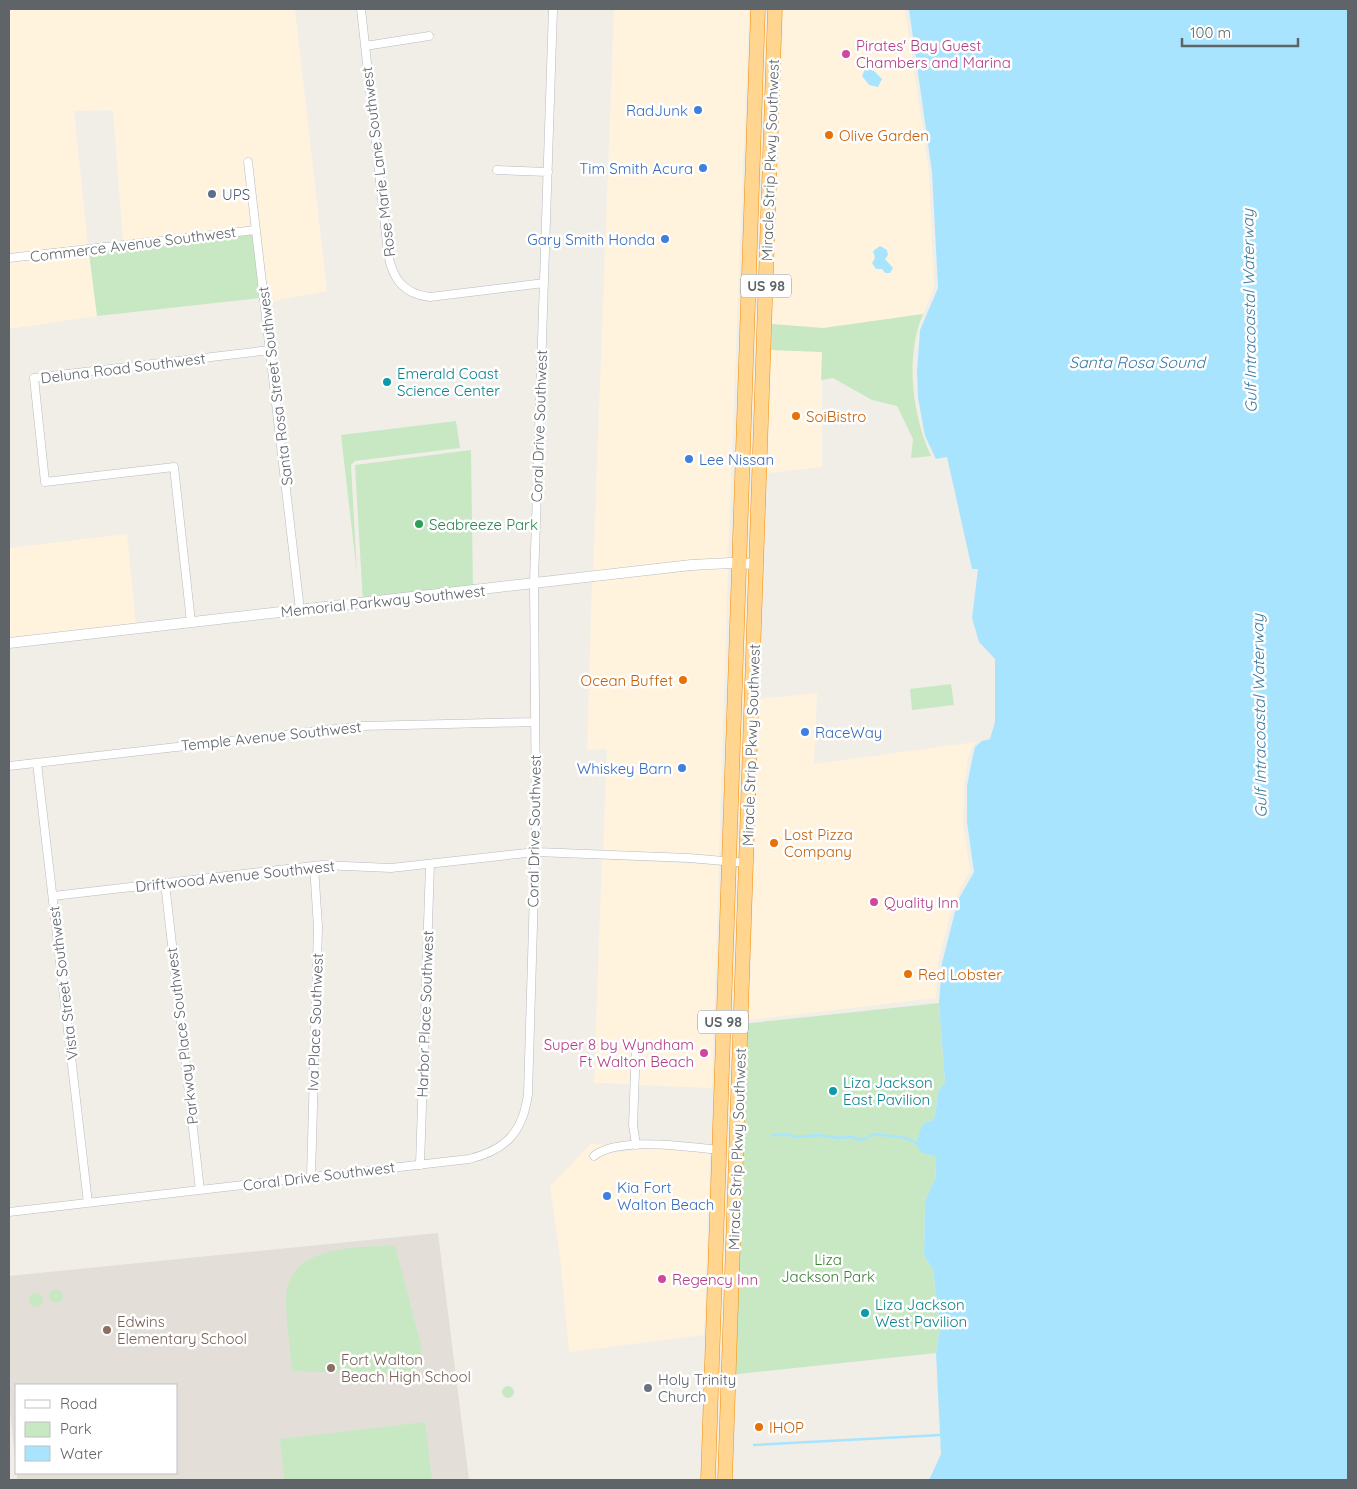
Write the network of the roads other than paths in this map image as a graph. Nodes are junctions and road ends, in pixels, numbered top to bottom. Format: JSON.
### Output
{"nodes":[{"id":1,"x":361,"y":9,"type":"edge"},
{"id":2,"x":553,"y":9,"type":"edge"},
{"id":3,"x":758,"y":9,"type":"edge"},
{"id":4,"x":775,"y":9,"type":"edge"},
{"id":5,"x":429,"y":36,"type":"dead end"},
{"id":6,"x":365,"y":46,"type":"junction"},
{"id":7,"x":248,"y":162,"type":"dead end"},
{"id":8,"x":497,"y":170,"type":"dead end"},
{"id":9,"x":548,"y":172,"type":"junction"},
{"id":10,"x":256,"y":230,"type":"junction"},
{"id":11,"x":9,"y":258,"type":"edge"},
{"id":12,"x":544,"y":283,"type":"junction"},
{"id":13,"x":270,"y":350,"type":"junction"},
{"id":14,"x":739,"y":563,"type":"junction"},
{"id":15,"x":756,"y":564,"type":"junction"},
{"id":16,"x":534,"y":584,"type":"junction"},
{"id":17,"x":300,"y":610,"type":"junction"},
{"id":18,"x":191,"y":622,"type":"junction"},
{"id":19,"x":9,"y":643,"type":"edge"},
{"id":20,"x":535,"y":722,"type":"junction"},
{"id":21,"x":37,"y":763,"type":"junction"},
{"id":22,"x":9,"y":766,"type":"edge"},
{"id":23,"x":536,"y":852,"type":"junction"},
{"id":24,"x":729,"y":862,"type":"junction"},
{"id":25,"x":430,"y":864,"type":"junction"},
{"id":26,"x":748,"y":864,"type":"junction"},
{"id":27,"x":314,"y":866,"type":"junction"},
{"id":28,"x":165,"y":883,"type":"junction"},
{"id":29,"x":52,"y":896,"type":"junction"},
{"id":30,"x":636,"y":1044,"type":"dead end"},
{"id":31,"x":636,"y":1145,"type":"junction"},
{"id":32,"x":719,"y":1150,"type":"junction"},
{"id":33,"x":594,"y":1156,"type":"dead end"},
{"id":34,"x":420,"y":1165,"type":"junction"},
{"id":35,"x":310,"y":1177,"type":"junction"},
{"id":36,"x":200,"y":1190,"type":"junction"},
{"id":37,"x":88,"y":1203,"type":"junction"},
{"id":38,"x":9,"y":1212,"type":"edge"},
{"id":39,"x":708,"y":1480,"type":"edge"},
{"id":40,"x":726,"y":1480,"type":"edge"}],
"edges":[{"from":1,"to":6,"type":"street","name":"Rose Marie Lane Southwest"},
{"from":2,"to":9,"type":"street","name":"Coral Drive Southwest"},
{"from":3,"to":14,"type":"highway","name":"Miracle Strip Pkwy Southwest","number":"US 98"},
{"from":4,"to":15,"type":"highway","name":"Miracle Strip Pkwy Southwest","number":"US 98"},
{"from":5,"to":6,"type":"street"},
{"from":6,"to":12,"type":"street","name":"Rose Marie Lane Southwest"},
{"from":7,"to":10,"type":"street","name":"Santa Rosa Street Southwest"},
{"from":8,"to":9,"type":"street"},
{"from":9,"to":12,"type":"street","name":"Coral Drive Southwest"},
{"from":10,"to":11,"type":"street","name":"Commerce Avenue Southwest"},
{"from":10,"to":13,"type":"street","name":"Santa Rosa Street Southwest"},
{"from":12,"to":16,"type":"street","name":"Coral Drive Southwest"},
{"from":13,"to":17,"type":"street","name":"Santa Rosa Street Southwest"},
{"from":13,"to":18,"type":"street","name":"Deluna Road Southwest"},
{"from":14,"to":15,"type":"street","name":"Memorial Parkway Southwest"},
{"from":14,"to":16,"type":"street","name":"Memorial Parkway Southwest"},
{"from":14,"to":24,"type":"highway","name":"Miracle Strip Pkwy Southwest","number":"US 98"},
{"from":15,"to":26,"type":"highway","name":"Miracle Strip Pkwy Southwest","number":"US 98"},
{"from":16,"to":17,"type":"street","name":"Memorial Parkway Southwest"},
{"from":16,"to":20,"type":"street","name":"Coral Drive Southwest"},
{"from":17,"to":18,"type":"street","name":"Memorial Parkway Southwest"},
{"from":18,"to":19,"type":"street","name":"Memorial Parkway Southwest"},
{"from":20,"to":21,"type":"street","name":"Temple Avenue Southwest"},
{"from":20,"to":23,"type":"street","name":"Coral Drive Southwest"},
{"from":21,"to":22,"type":"street","name":"Temple Avenue Southwest"},
{"from":21,"to":29,"type":"street","name":"Vista Street Southwest"},
{"from":23,"to":24,"type":"street","name":"Driftwood Avenue Southwest"},
{"from":23,"to":25,"type":"street","name":"Driftwood Avenue Southwest"},
{"from":23,"to":34,"type":"street","name":"Coral Drive Southwest"},
{"from":24,"to":26,"type":"street","name":"Driftwood Avenue Southwest"},
{"from":24,"to":32,"type":"highway","name":"Miracle Strip Pkwy Southwest","number":"US 98"},
{"from":25,"to":27,"type":"street","name":"Driftwood Avenue Southwest"},
{"from":25,"to":34,"type":"street","name":"Harbor Place Southwest"},
{"from":26,"to":40,"type":"highway","name":"Miracle Strip Pkwy Southwest","number":"US 98"},
{"from":27,"to":28,"type":"street","name":"Driftwood Avenue Southwest"},
{"from":27,"to":35,"type":"street","name":"Iva Place Southwest"},
{"from":28,"to":29,"type":"street","name":"Driftwood Avenue Southwest"},
{"from":28,"to":36,"type":"street","name":"Parkway Place Southwest"},
{"from":29,"to":37,"type":"street","name":"Vista Street Southwest"},
{"from":30,"to":31,"type":"street"},
{"from":31,"to":32,"type":"street"},
{"from":31,"to":33,"type":"street"},
{"from":32,"to":39,"type":"highway","name":"Miracle Strip Pkwy Southwest","number":"US 98"},
{"from":34,"to":35,"type":"street","name":"Coral Drive Southwest"},
{"from":35,"to":36,"type":"street","name":"Coral Drive Southwest"},
{"from":36,"to":37,"type":"street","name":"Coral Drive Southwest"},
{"from":37,"to":38,"type":"street","name":"Coral Drive Southwest"}]}
